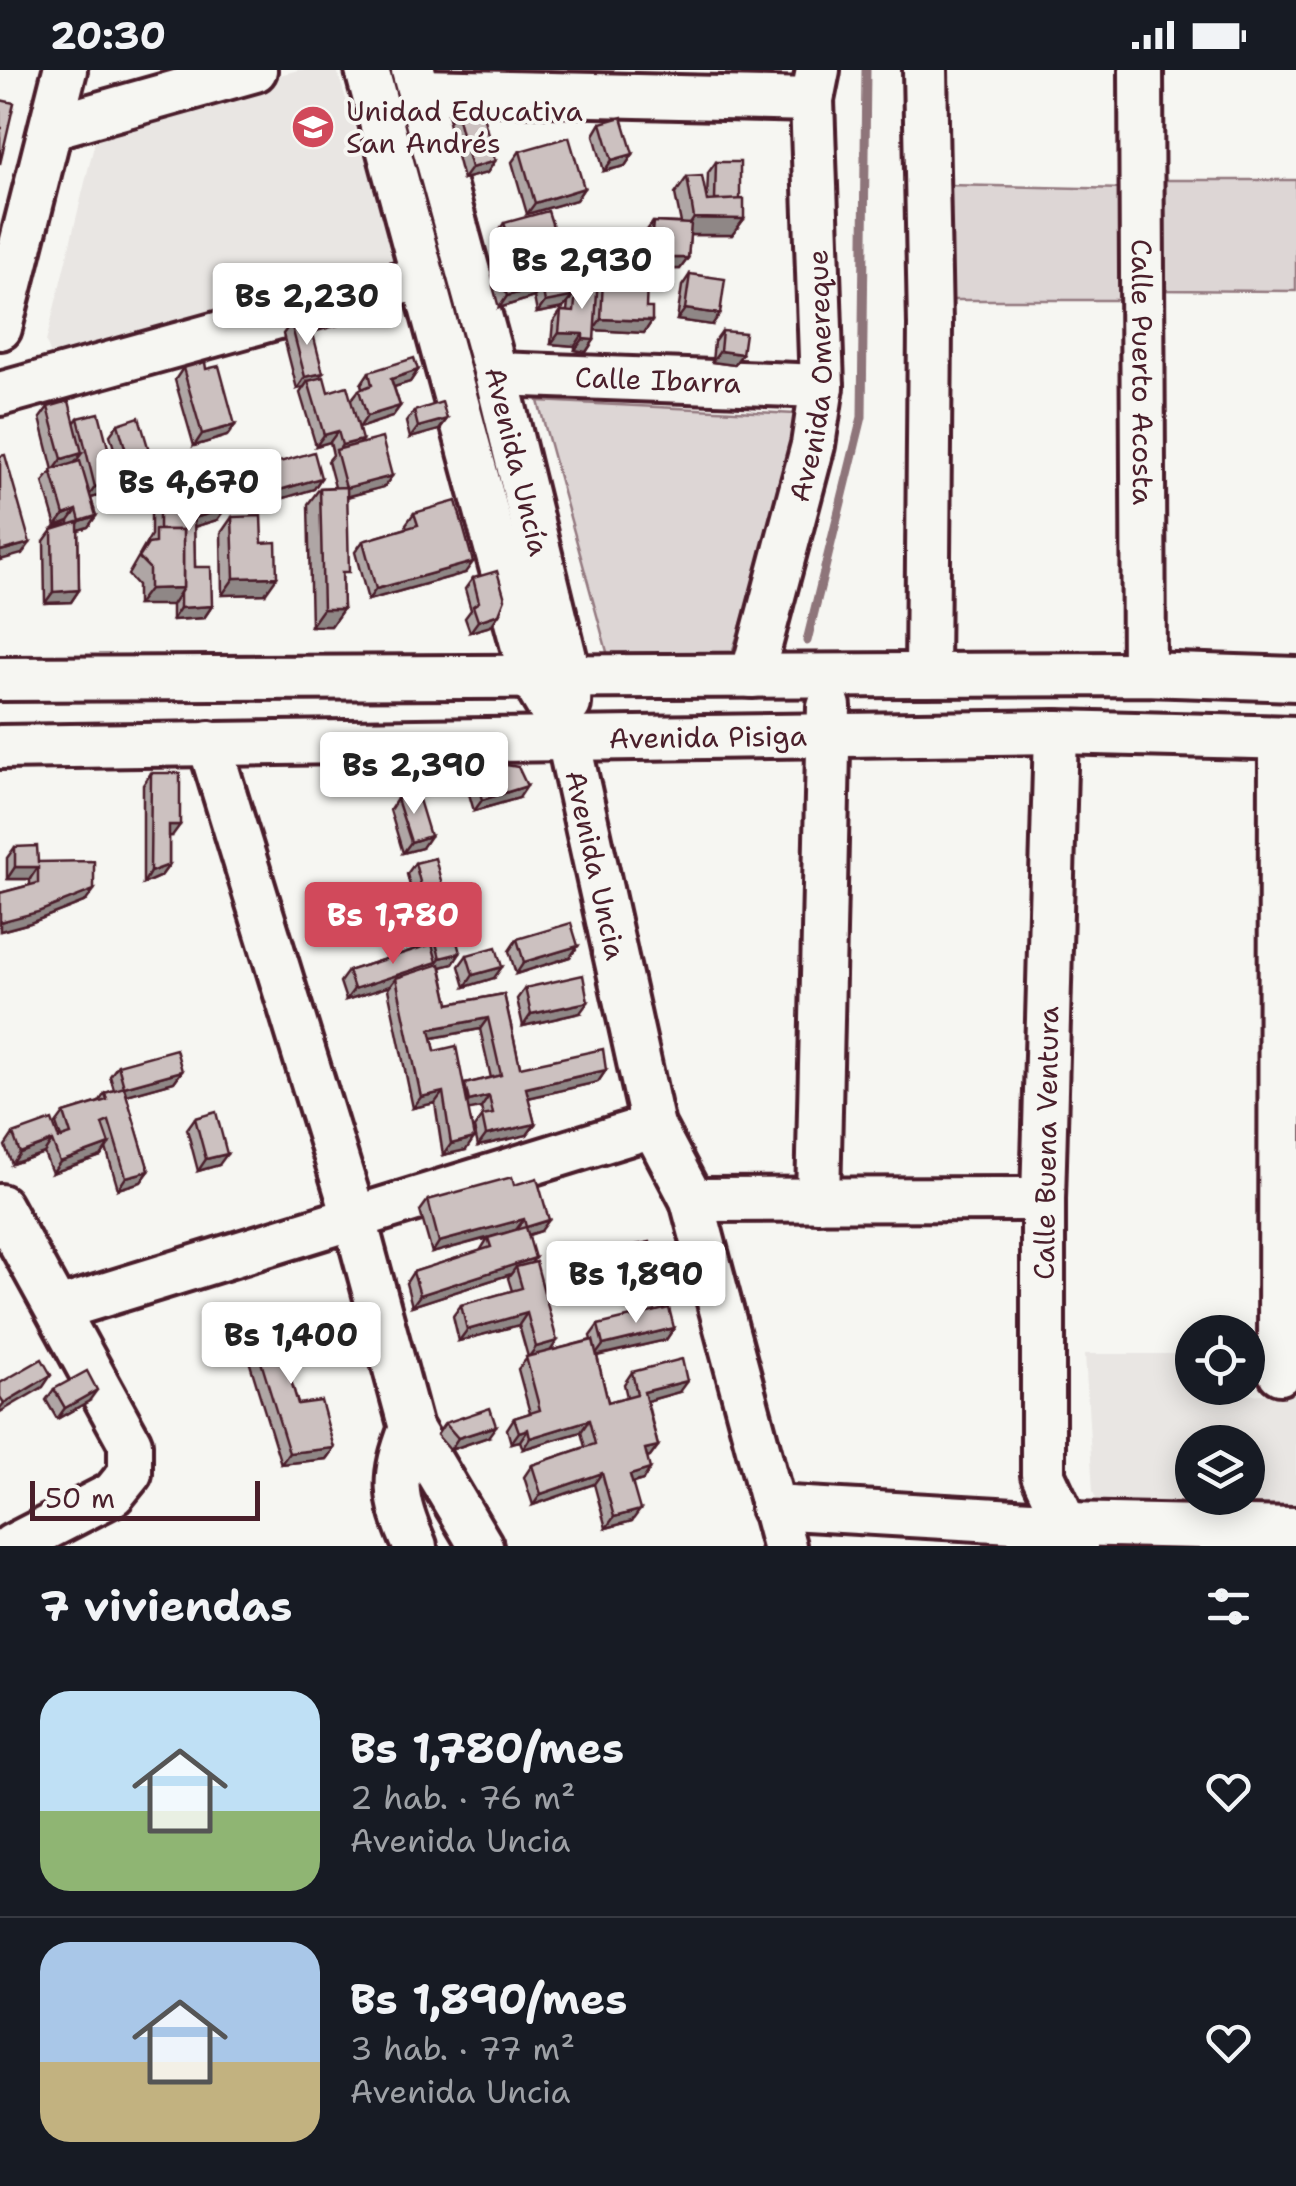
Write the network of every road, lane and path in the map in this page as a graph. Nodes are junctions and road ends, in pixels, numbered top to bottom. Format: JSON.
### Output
{"nodes":[{"id":1,"x":65,"y":70,"type":"edge"},
{"id":2,"x":254,"y":70,"type":"edge"},
{"id":3,"x":368,"y":70,"type":"edge"},
{"id":4,"x":924,"y":70,"type":"edge"},
{"id":5,"x":1141,"y":70,"type":"edge"},
{"id":6,"x":416,"y":81,"type":"edge"},
{"id":7,"x":815,"y":85,"type":"edge"},
{"id":8,"x":52,"y":127,"type":"junction"},
{"id":9,"x":424,"y":277,"type":"junction"},
{"id":10,"x":0,"y":328,"type":"edge"},
{"id":11,"x":496,"y":374,"type":"junction"},
{"id":12,"x":822,"y":386,"type":"junction"},
{"id":13,"x":0,"y":394,"type":"edge"},
{"id":14,"x":1144,"y":674,"type":"junction"},
{"id":15,"x":927,"y":675,"type":"junction"},
{"id":16,"x":752,"y":676,"type":"junction"},
{"id":17,"x":827,"y":676,"type":"junction"},
{"id":18,"x":0,"y":678,"type":"edge"},
{"id":19,"x":551,"y":678,"type":"junction"},
{"id":20,"x":1296,"y":679,"type":"edge"},
{"id":21,"x":1056,"y":732,"type":"junction"},
{"id":22,"x":830,"y":734,"type":"junction"},
{"id":23,"x":1288,"y":738,"type":"edge"},
{"id":24,"x":568,"y":739,"type":"junction"},
{"id":25,"x":208,"y":743,"type":"junction"},
{"id":26,"x":0,"y":747,"type":"edge"},
{"id":27,"x":653,"y":1126,"type":"junction"},
{"id":28,"x":1043,"y":1199,"type":"junction"},
{"id":29,"x":692,"y":1200,"type":"junction"},
{"id":30,"x":818,"y":1200,"type":"junction"},
{"id":31,"x":0,"y":1206,"type":"edge"},
{"id":32,"x":354,"y":1216,"type":"junction"},
{"id":33,"x":58,"y":1309,"type":"junction"},
{"id":34,"x":1280,"y":1374,"type":"dead end"},
{"id":35,"x":411,"y":1428,"type":"junction"},
{"id":36,"x":778,"y":1526,"type":"edge"},
{"id":37,"x":1296,"y":1529,"type":"edge"},
{"id":38,"x":1071,"y":1535,"type":"edge"},
{"id":39,"x":12,"y":1546,"type":"edge"},
{"id":40,"x":415,"y":1546,"type":"edge"},
{"id":41,"x":481,"y":1546,"type":"edge"}],
"edges":[{"from":1,"to":8,"type":"street"},
{"from":2,"to":8,"type":"street"},
{"from":3,"to":9,"type":"street","name":"Avenida Uncia"},
{"from":4,"to":15,"type":"street"},
{"from":5,"to":14,"type":"street","name":"Calle Puerto Acosta"},
{"from":6,"to":7,"type":"street"},
{"from":6,"to":11,"type":"street","name":"Avenida Uncía"},
{"from":7,"to":12,"type":"street","name":"Avenida Omereque"},
{"from":8,"to":10,"type":"street"},
{"from":9,"to":13,"type":"street"},
{"from":9,"to":19,"type":"street","name":"Avenida Uncia"},
{"from":11,"to":12,"type":"street","name":"Calle Ibarra"},
{"from":11,"to":19,"type":"street","name":"Avenida Uncía"},
{"from":12,"to":16,"type":"street","name":"Avenida Omereque"},
{"from":14,"to":15,"type":"street"},
{"from":14,"to":20,"type":"street"},
{"from":15,"to":17,"type":"street"},
{"from":16,"to":17,"type":"street"},
{"from":16,"to":19,"type":"street"},
{"from":17,"to":22,"type":"street"},
{"from":18,"to":19,"type":"street"},
{"from":19,"to":24,"type":"street","name":"Avenida Uncia"},
{"from":21,"to":22,"type":"street","name":"Avenida Pisiga"},
{"from":21,"to":23,"type":"street","name":"Avenida Pisiga"},
{"from":21,"to":28,"type":"street","name":"Calle Buena Ventura"},
{"from":22,"to":24,"type":"street","name":"Avenida Pisiga"},
{"from":22,"to":30,"type":"street"},
{"from":23,"to":34,"type":"street"},
{"from":24,"to":25,"type":"street","name":"Avenida Pisiga"},
{"from":24,"to":27,"type":"street","name":"Avenida Uncia"},
{"from":25,"to":26,"type":"street","name":"Avenida Pisiga"},
{"from":25,"to":32,"type":"street"},
{"from":27,"to":29,"type":"street","name":"Avenida Uncia"},
{"from":27,"to":32,"type":"street"},
{"from":28,"to":30,"type":"street"},
{"from":28,"to":38,"type":"street","name":"Calle Buena Ventura"},
{"from":29,"to":30,"type":"street"},
{"from":29,"to":36,"type":"street","name":"Avenida Uncia"},
{"from":31,"to":33,"type":"street"},
{"from":32,"to":33,"type":"street"},
{"from":32,"to":35,"type":"street"},
{"from":33,"to":39,"type":"street"},
{"from":35,"to":40,"type":"street"},
{"from":35,"to":41,"type":"street"},
{"from":36,"to":38,"type":"street"},
{"from":37,"to":38,"type":"street"}]}
